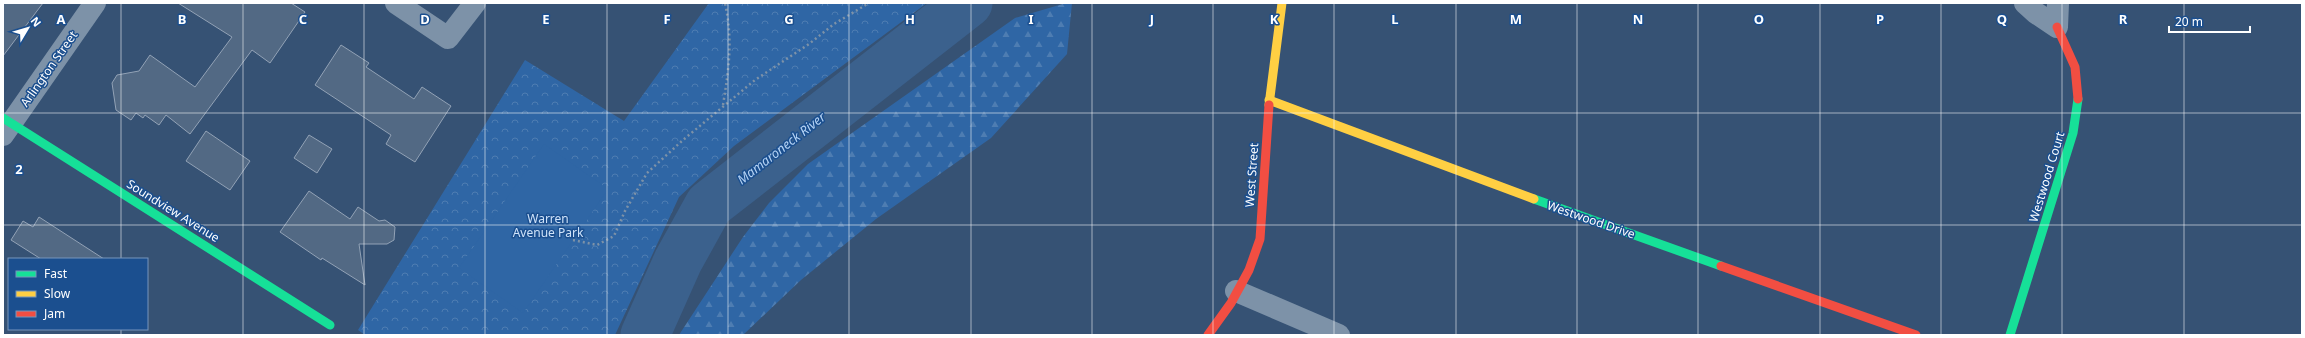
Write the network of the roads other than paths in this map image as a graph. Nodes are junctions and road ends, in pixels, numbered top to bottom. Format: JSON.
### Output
{"nodes":[{"id":1,"x":95,"y":3,"type":"edge"},
{"id":2,"x":396,"y":3,"type":"edge"},
{"id":3,"x":475,"y":3,"type":"edge"},
{"id":4,"x":1282,"y":3,"type":"edge"},
{"id":5,"x":2025,"y":3,"type":"edge"},
{"id":6,"x":2058,"y":3,"type":"edge"},
{"id":7,"x":2057,"y":27,"type":"junction"},
{"id":8,"x":1269,"y":100,"type":"junction"},
{"id":9,"x":6,"y":125,"type":"edge"},
{"id":10,"x":1236,"y":291,"type":"junction"},
{"id":11,"x":330,"y":325,"type":"dead end"},
{"id":12,"x":1208,"y":335,"type":"edge"},
{"id":13,"x":1340,"y":335,"type":"edge"},
{"id":14,"x":1916,"y":335,"type":"edge"},
{"id":15,"x":2010,"y":335,"type":"edge"}],
"edges":[{"from":1,"to":9,"type":"street","name":"Arlington Street"},
{"from":2,"to":3,"type":"street"},
{"from":4,"to":8,"type":"street","name":"West Street"},
{"from":5,"to":7,"type":"street"},
{"from":6,"to":7,"type":"street"},
{"from":7,"to":15,"type":"street","name":"Westwood Court"},
{"from":8,"to":10,"type":"street","name":"West Street"},
{"from":8,"to":14,"type":"street","name":"Westwood Drive"},
{"from":9,"to":11,"type":"street","name":"Soundview Avenue"},
{"from":10,"to":12,"type":"street","name":"West Street"},
{"from":10,"to":13,"type":"street"}]}
